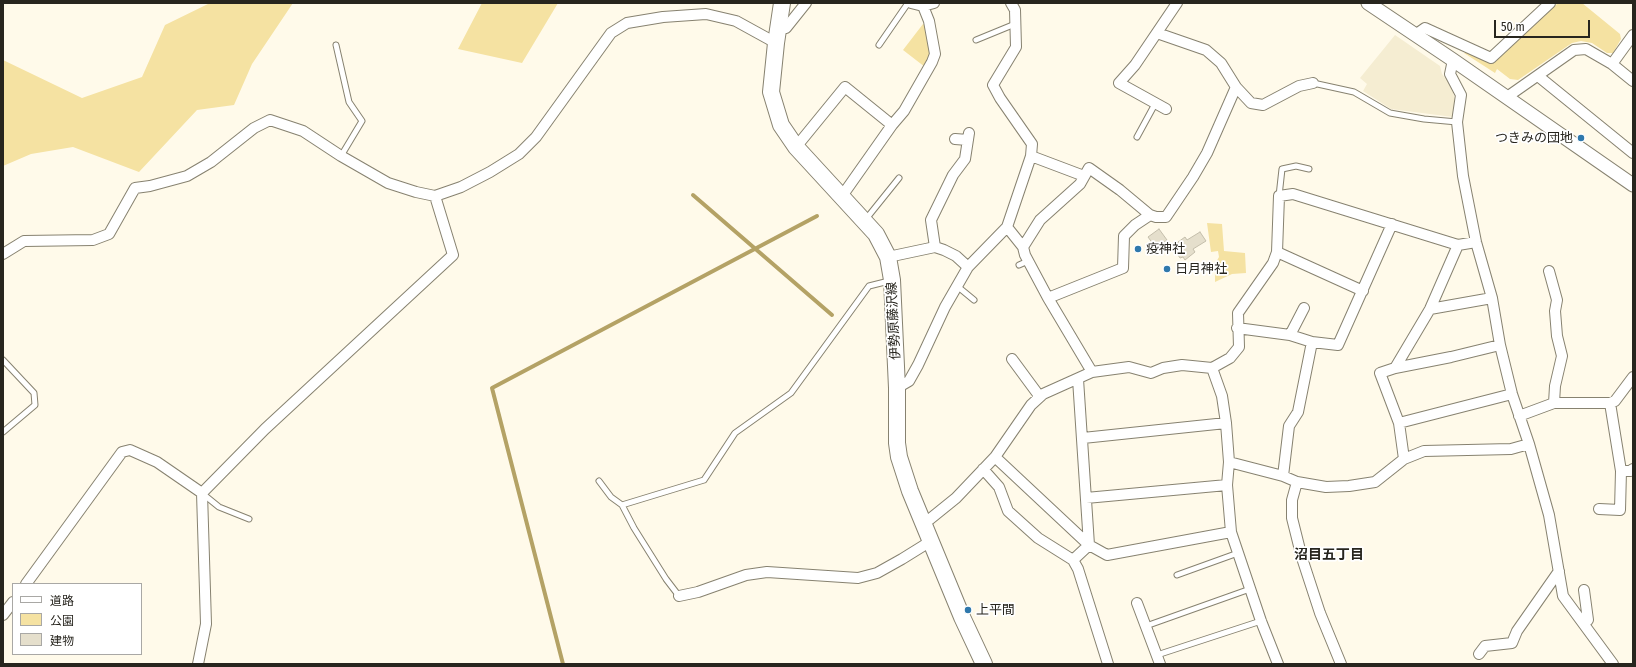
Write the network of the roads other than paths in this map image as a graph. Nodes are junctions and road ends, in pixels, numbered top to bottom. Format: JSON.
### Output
{"nodes":[{"id":1,"x":782,"y":3,"type":"edge"},
{"id":2,"x":806,"y":3,"type":"edge"},
{"id":3,"x":908,"y":3,"type":"edge"},
{"id":4,"x":911,"y":3,"type":"edge"},
{"id":5,"x":934,"y":3,"type":"edge"},
{"id":6,"x":1011,"y":3,"type":"edge"},
{"id":7,"x":1177,"y":3,"type":"edge"},
{"id":8,"x":1368,"y":3,"type":"edge"},
{"id":9,"x":1550,"y":3,"type":"edge"},
{"id":10,"x":922,"y":6,"type":"junction"},
{"id":11,"x":1015,"y":24,"type":"junction"},
{"id":12,"x":1157,"y":33,"type":"junction"},
{"id":13,"x":1633,"y":34,"type":"edge"},
{"id":14,"x":1415,"y":35,"type":"junction"},
{"id":15,"x":777,"y":36,"type":"junction"},
{"id":16,"x":976,"y":40,"type":"dead end"},
{"id":17,"x":336,"y":45,"type":"dead end"},
{"id":18,"x":879,"y":45,"type":"dead end"},
{"id":19,"x":1453,"y":60,"type":"junction"},
{"id":20,"x":1612,"y":64,"type":"junction"},
{"id":21,"x":1538,"y":76,"type":"junction"},
{"id":22,"x":1633,"y":81,"type":"edge"},
{"id":23,"x":1313,"y":83,"type":"joint"},
{"id":24,"x":1236,"y":87,"type":"junction"},
{"id":25,"x":1507,"y":97,"type":"junction"},
{"id":26,"x":1155,"y":104,"type":"junction"},
{"id":27,"x":1166,"y":109,"type":"dead end"},
{"id":28,"x":1457,"y":122,"type":"junction"},
{"id":29,"x":892,"y":125,"type":"junction"},
{"id":30,"x":1137,"y":137,"type":"dead end"},
{"id":31,"x":955,"y":139,"type":"dead end"},
{"id":32,"x":796,"y":147,"type":"junction"},
{"id":33,"x":1633,"y":153,"type":"edge"},
{"id":34,"x":341,"y":156,"type":"junction"},
{"id":35,"x":1031,"y":156,"type":"junction"},
{"id":36,"x":1309,"y":169,"type":"dead end"},
{"id":37,"x":1084,"y":176,"type":"junction"},
{"id":38,"x":899,"y":178,"type":"dead end"},
{"id":39,"x":1633,"y":185,"type":"edge"},
{"id":40,"x":435,"y":196,"type":"junction"},
{"id":41,"x":842,"y":196,"type":"junction"},
{"id":42,"x":1279,"y":196,"type":"junction"},
{"id":43,"x":1150,"y":215,"type":"junction"},
{"id":44,"x":864,"y":221,"type":"junction"},
{"id":45,"x":1392,"y":224,"type":"junction"},
{"id":46,"x":1007,"y":227,"type":"junction"},
{"id":47,"x":1476,"y":242,"type":"junction"},
{"id":48,"x":1458,"y":245,"type":"junction"},
{"id":49,"x":934,"y":247,"type":"junction"},
{"id":50,"x":1023,"y":247,"type":"junction"},
{"id":51,"x":1278,"y":252,"type":"junction"},
{"id":52,"x":3,"y":254,"type":"edge"},
{"id":53,"x":888,"y":257,"type":"junction"},
{"id":54,"x":968,"y":267,"type":"junction"},
{"id":55,"x":1549,"y":271,"type":"dead end"},
{"id":56,"x":892,"y":280,"type":"junction"},
{"id":57,"x":957,"y":286,"type":"junction"},
{"id":58,"x":1363,"y":291,"type":"junction"},
{"id":59,"x":1048,"y":298,"type":"junction"},
{"id":60,"x":1492,"y":298,"type":"junction"},
{"id":61,"x":974,"y":300,"type":"dead end"},
{"id":62,"x":1304,"y":308,"type":"dead end"},
{"id":63,"x":1430,"y":309,"type":"junction"},
{"id":64,"x":1237,"y":328,"type":"junction"},
{"id":65,"x":1290,"y":335,"type":"junction"},
{"id":66,"x":1312,"y":342,"type":"junction"},
{"id":67,"x":1500,"y":344,"type":"junction"},
{"id":68,"x":1012,"y":359,"type":"dead end"},
{"id":69,"x":3,"y":360,"type":"edge"},
{"id":70,"x":1212,"y":368,"type":"junction"},
{"id":71,"x":1395,"y":368,"type":"junction"},
{"id":72,"x":1092,"y":372,"type":"junction"},
{"id":73,"x":1633,"y":378,"type":"edge"},
{"id":74,"x":1078,"y":380,"type":"junction"},
{"id":75,"x":898,"y":388,"type":"junction"},
{"id":76,"x":1512,"y":394,"type":"junction"},
{"id":77,"x":1040,"y":397,"type":"junction"},
{"id":78,"x":1554,"y":403,"type":"junction"},
{"id":79,"x":1610,"y":404,"type":"junction"},
{"id":80,"x":1519,"y":416,"type":"junction"},
{"id":81,"x":1399,"y":422,"type":"junction"},
{"id":82,"x":1226,"y":423,"type":"junction"},
{"id":83,"x":3,"y":432,"type":"edge"},
{"id":84,"x":1082,"y":438,"type":"junction"},
{"id":85,"x":1529,"y":444,"type":"junction"},
{"id":86,"x":995,"y":457,"type":"junction"},
{"id":87,"x":1404,"y":459,"type":"junction"},
{"id":88,"x":1229,"y":462,"type":"junction"},
{"id":89,"x":983,"y":469,"type":"junction"},
{"id":90,"x":1629,"y":471,"type":"edge"},
{"id":91,"x":1283,"y":476,"type":"junction"},
{"id":92,"x":599,"y":481,"type":"dead end"},
{"id":93,"x":1297,"y":482,"type":"junction"},
{"id":94,"x":1227,"y":485,"type":"junction"},
{"id":95,"x":202,"y":493,"type":"junction"},
{"id":96,"x":1086,"y":498,"type":"junction"},
{"id":97,"x":622,"y":505,"type":"junction"},
{"id":98,"x":1599,"y":509,"type":"dead end"},
{"id":99,"x":249,"y":519,"type":"dead end"},
{"id":100,"x":923,"y":522,"type":"junction"},
{"id":101,"x":1232,"y":532,"type":"junction"},
{"id":102,"x":931,"y":541,"type":"junction"},
{"id":103,"x":1089,"y":545,"type":"junction"},
{"id":104,"x":1238,"y":553,"type":"junction"},
{"id":105,"x":1073,"y":560,"type":"junction"},
{"id":106,"x":1558,"y":571,"type":"junction"},
{"id":107,"x":1177,"y":575,"type":"dead end"},
{"id":108,"x":27,"y":583,"type":"edge"},
{"id":109,"x":1250,"y":589,"type":"junction"},
{"id":110,"x":1584,"y":590,"type":"dead end"},
{"id":111,"x":679,"y":596,"type":"joint"},
{"id":112,"x":1595,"y":597,"type":"dead end"},
{"id":113,"x":12,"y":603,"type":"edge"},
{"id":114,"x":1138,"y":603,"type":"dead end"},
{"id":115,"x":1585,"y":603,"type":"junction"},
{"id":116,"x":3,"y":616,"type":"edge"},
{"id":117,"x":1261,"y":621,"type":"junction"},
{"id":118,"x":1584,"y":624,"type":"junction"},
{"id":119,"x":1146,"y":626,"type":"junction"},
{"id":120,"x":1479,"y":654,"type":"dead end"},
{"id":121,"x":1158,"y":659,"type":"edge"},
{"id":122,"x":198,"y":664,"type":"edge"},
{"id":123,"x":984,"y":664,"type":"edge"},
{"id":124,"x":1108,"y":664,"type":"edge"},
{"id":125,"x":1278,"y":664,"type":"edge"},
{"id":126,"x":1341,"y":664,"type":"edge"},
{"id":127,"x":1613,"y":664,"type":"edge"}],
"edges":[{"from":1,"to":15,"type":"main road","name":"伊勢原藤沢線"},
{"from":2,"to":15,"type":"street"},
{"from":3,"to":18,"type":"lane"},
{"from":4,"to":10,"type":"street"},
{"from":5,"to":10,"type":"street"},
{"from":6,"to":11,"type":"street"},
{"from":7,"to":12,"type":"street"},
{"from":8,"to":14,"type":"street"},
{"from":9,"to":14,"type":"street"},
{"from":10,"to":29,"type":"street"},
{"from":11,"to":16,"type":"lane"},
{"from":11,"to":35,"type":"street"},
{"from":12,"to":24,"type":"street"},
{"from":12,"to":26,"type":"street"},
{"from":13,"to":20,"type":"street"},
{"from":14,"to":19,"type":"street"},
{"from":15,"to":32,"type":"main road","name":"伊勢原藤沢線"},
{"from":15,"to":40,"type":"street"},
{"from":17,"to":34,"type":"lane"},
{"from":19,"to":25,"type":"street"},
{"from":19,"to":28,"type":"street"},
{"from":20,"to":21,"type":"street"},
{"from":20,"to":22,"type":"street"},
{"from":21,"to":25,"type":"street"},
{"from":21,"to":33,"type":"street"},
{"from":23,"to":24,"type":"street"},
{"from":23,"to":28,"type":"lane"},
{"from":24,"to":43,"type":"street"},
{"from":25,"to":39,"type":"street"},
{"from":26,"to":27,"type":"street"},
{"from":26,"to":30,"type":"lane"},
{"from":28,"to":47,"type":"street"},
{"from":29,"to":32,"type":"street"},
{"from":29,"to":41,"type":"street"},
{"from":31,"to":49,"type":"street"},
{"from":32,"to":41,"type":"main road","name":"伊勢原藤沢線"},
{"from":34,"to":40,"type":"street"},
{"from":34,"to":52,"type":"street"},
{"from":35,"to":37,"type":"street"},
{"from":35,"to":46,"type":"street"},
{"from":36,"to":42,"type":"lane"},
{"from":37,"to":43,"type":"street"},
{"from":37,"to":50,"type":"street"},
{"from":38,"to":44,"type":"lane"},
{"from":40,"to":95,"type":"street"},
{"from":41,"to":44,"type":"main road","name":"伊勢原藤沢線"},
{"from":42,"to":45,"type":"street"},
{"from":42,"to":51,"type":"street"},
{"from":43,"to":59,"type":"street"},
{"from":44,"to":53,"type":"main road","name":"伊勢原藤沢線"},
{"from":45,"to":48,"type":"street"},
{"from":45,"to":58,"type":"street"},
{"from":46,"to":50,"type":"street"},
{"from":46,"to":54,"type":"street"},
{"from":47,"to":48,"type":"street"},
{"from":47,"to":60,"type":"street"},
{"from":48,"to":63,"type":"street"},
{"from":49,"to":53,"type":"street"},
{"from":49,"to":54,"type":"street"},
{"from":50,"to":59,"type":"street"},
{"from":51,"to":58,"type":"street"},
{"from":51,"to":64,"type":"street"},
{"from":53,"to":56,"type":"main road","name":"伊勢原藤沢線"},
{"from":54,"to":57,"type":"street"},
{"from":55,"to":78,"type":"street"},
{"from":56,"to":75,"type":"main road","name":"伊勢原藤沢線"},
{"from":56,"to":97,"type":"lane"},
{"from":57,"to":61,"type":"lane"},
{"from":57,"to":75,"type":"street"},
{"from":58,"to":66,"type":"street"},
{"from":59,"to":72,"type":"street"},
{"from":60,"to":63,"type":"street"},
{"from":60,"to":67,"type":"street"},
{"from":62,"to":65,"type":"street"},
{"from":63,"to":71,"type":"street"},
{"from":64,"to":65,"type":"street"},
{"from":64,"to":70,"type":"street"},
{"from":65,"to":66,"type":"street"},
{"from":66,"to":91,"type":"street"},
{"from":67,"to":71,"type":"street"},
{"from":67,"to":76,"type":"street"},
{"from":68,"to":77,"type":"street"},
{"from":69,"to":83,"type":"lane"},
{"from":70,"to":72,"type":"street"},
{"from":70,"to":82,"type":"street"},
{"from":71,"to":81,"type":"street"},
{"from":72,"to":74,"type":"street"},
{"from":73,"to":79,"type":"street"},
{"from":74,"to":77,"type":"street"},
{"from":74,"to":84,"type":"street"},
{"from":75,"to":100,"type":"main road","name":"伊勢原藤沢線"},
{"from":76,"to":80,"type":"street"},
{"from":76,"to":81,"type":"street"},
{"from":77,"to":86,"type":"street"},
{"from":78,"to":79,"type":"street"},
{"from":78,"to":80,"type":"street"},
{"from":79,"to":90,"type":"street"},
{"from":80,"to":85,"type":"street"},
{"from":81,"to":87,"type":"street"},
{"from":82,"to":84,"type":"street"},
{"from":82,"to":88,"type":"street"},
{"from":84,"to":96,"type":"street"},
{"from":85,"to":87,"type":"street"},
{"from":85,"to":106,"type":"street"},
{"from":86,"to":89,"type":"street"},
{"from":86,"to":103,"type":"street"},
{"from":87,"to":93,"type":"street"},
{"from":88,"to":91,"type":"street"},
{"from":88,"to":94,"type":"street"},
{"from":89,"to":100,"type":"street"},
{"from":89,"to":105,"type":"street"},
{"from":90,"to":98,"type":"street"},
{"from":91,"to":93,"type":"street"},
{"from":92,"to":97,"type":"lane"},
{"from":93,"to":126,"type":"street"},
{"from":94,"to":96,"type":"street"},
{"from":94,"to":101,"type":"street"},
{"from":95,"to":99,"type":"lane"},
{"from":95,"to":108,"type":"street"},
{"from":95,"to":122,"type":"street"},
{"from":96,"to":103,"type":"street"},
{"from":97,"to":111,"type":"lane"},
{"from":100,"to":102,"type":"main road","name":"伊勢原藤沢線"},
{"from":101,"to":103,"type":"street"},
{"from":101,"to":104,"type":"street"},
{"from":102,"to":111,"type":"street"},
{"from":102,"to":123,"type":"main road","name":"伊勢原藤沢線"},
{"from":103,"to":105,"type":"street"},
{"from":104,"to":107,"type":"lane"},
{"from":104,"to":109,"type":"street"},
{"from":105,"to":124,"type":"street"},
{"from":106,"to":118,"type":"street"},
{"from":106,"to":120,"type":"street"},
{"from":109,"to":117,"type":"street"},
{"from":109,"to":119,"type":"lane"},
{"from":110,"to":115,"type":"street"},
{"from":112,"to":115,"type":"street"},
{"from":113,"to":116,"type":"street"},
{"from":114,"to":119,"type":"street"},
{"from":115,"to":118,"type":"street"},
{"from":117,"to":121,"type":"lane"},
{"from":117,"to":125,"type":"street"},
{"from":118,"to":127,"type":"street"},
{"from":119,"to":121,"type":"street"}]}
